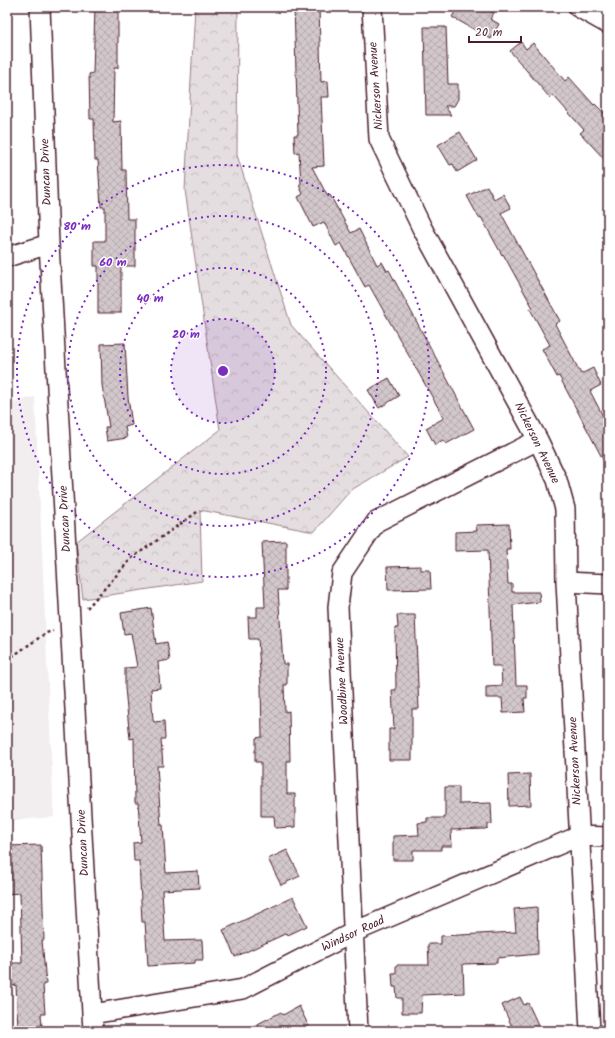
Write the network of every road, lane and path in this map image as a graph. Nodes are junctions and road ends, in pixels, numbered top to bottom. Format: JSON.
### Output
{"nodes":[{"id":1,"x":40,"y":7,"type":"edge"},
{"id":2,"x":372,"y":7,"type":"edge"},
{"id":3,"x":578,"y":7,"type":"edge"},
{"id":4,"x":608,"y":24,"type":"edge"},
{"id":5,"x":49,"y":244,"type":"junction"},
{"id":6,"x":7,"y":257,"type":"edge"},
{"id":7,"x":538,"y":440,"type":"junction"},
{"id":8,"x":200,"y":510,"type":"dead end"},
{"id":9,"x":566,"y":582,"type":"junction"},
{"id":10,"x":608,"y":584,"type":"edge"},
{"id":11,"x":71,"y":627,"type":"junction"},
{"id":12,"x":7,"y":660,"type":"edge"},
{"id":13,"x":579,"y":836,"type":"junction"},
{"id":14,"x":608,"y":837,"type":"edge"},
{"id":15,"x":354,"y":932,"type":"junction"},
{"id":16,"x":93,"y":1023,"type":"edge"},
{"id":17,"x":358,"y":1031,"type":"edge"},
{"id":18,"x":590,"y":1031,"type":"edge"}],
"edges":[{"from":1,"to":5,"type":"street","name":"Duncan Drive"},
{"from":2,"to":7,"type":"street","name":"Nickerson Avenue"},
{"from":3,"to":4,"type":"street"},
{"from":5,"to":6,"type":"street"},
{"from":5,"to":11,"type":"street","name":"Duncan Drive"},
{"from":7,"to":9,"type":"street","name":"Nickerson Avenue"},
{"from":7,"to":15,"type":"street","name":"Woodbine Avenue"},
{"from":8,"to":11,"type":"path"},
{"from":9,"to":10,"type":"street"},
{"from":9,"to":13,"type":"street","name":"Nickerson Avenue"},
{"from":11,"to":12,"type":"path"},
{"from":11,"to":16,"type":"street","name":"Duncan Drive"},
{"from":13,"to":14,"type":"street","name":"Windsor Road"},
{"from":13,"to":15,"type":"street","name":"Windsor Road"},
{"from":13,"to":18,"type":"street","name":"Nickerson Avenue"},
{"from":15,"to":16,"type":"street","name":"Windsor Road"},
{"from":15,"to":17,"type":"street","name":"Woodbine Avenue"}]}
